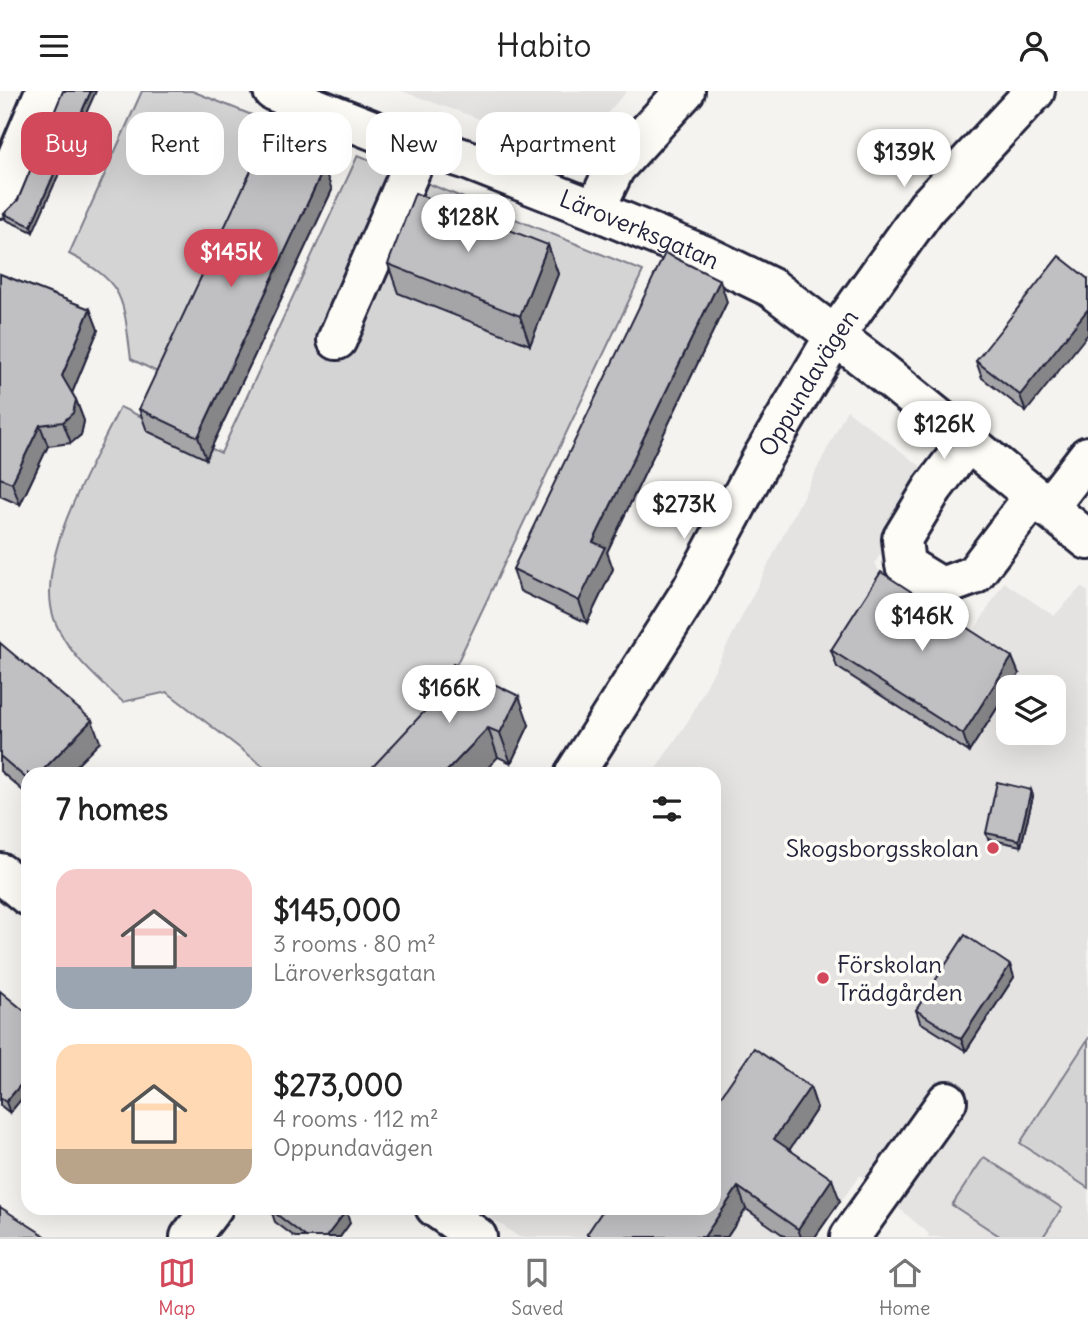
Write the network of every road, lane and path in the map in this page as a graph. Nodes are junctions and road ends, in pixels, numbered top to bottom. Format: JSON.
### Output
{"nodes":[{"id":1,"x":45,"y":91,"type":"edge"},
{"id":2,"x":273,"y":91,"type":"edge"},
{"id":3,"x":685,"y":91,"type":"edge"},
{"id":4,"x":1035,"y":91,"type":"edge"},
{"id":5,"x":366,"y":128,"type":"edge"},
{"id":6,"x":462,"y":158,"type":"edge"},
{"id":7,"x":408,"y":175,"type":"edge"},
{"id":8,"x":0,"y":198,"type":"edge"},
{"id":9,"x":595,"y":210,"type":"junction"},
{"id":10,"x":834,"y":337,"type":"junction"},
{"id":11,"x":337,"y":340,"type":"dead end"},
{"id":12,"x":968,"y":442,"type":"junction"},
{"id":13,"x":1088,"y":456,"type":"edge"},
{"id":14,"x":1041,"y":502,"type":"junction"},
{"id":15,"x":1088,"y":540,"type":"edge"},
{"id":16,"x":579,"y":767,"type":"edge"},
{"id":17,"x":0,"y":873,"type":"edge"},
{"id":18,"x":21,"y":890,"type":"edge"},
{"id":19,"x":947,"y":1101,"type":"dead end"},
{"id":20,"x":207,"y":1215,"type":"edge"},
{"id":21,"x":446,"y":1215,"type":"edge"},
{"id":22,"x":190,"y":1237,"type":"edge"},
{"id":23,"x":477,"y":1237,"type":"edge"},
{"id":24,"x":850,"y":1237,"type":"edge"}],
"edges":[{"from":1,"to":8,"type":"street"},
{"from":2,"to":5,"type":"street","name":"Läroverksgatan"},
{"from":3,"to":9,"type":"street"},
{"from":4,"to":10,"type":"street","name":"Oppundavägen"},
{"from":6,"to":9,"type":"street","name":"Läroverksgatan"},
{"from":7,"to":11,"type":"street"},
{"from":9,"to":10,"type":"street","name":"Läroverksgatan"},
{"from":10,"to":12,"type":"street","name":"Läroverksgatan"},
{"from":10,"to":16,"type":"street","name":"Oppundavägen"},
{"from":12,"to":14,"type":"street","name":"Läroverksgatan"},
{"from":12,"to":14,"type":"street"},
{"from":13,"to":14,"type":"street"},
{"from":14,"to":15,"type":"street","name":"Läroverksgatan"},
{"from":17,"to":18,"type":"street"},
{"from":19,"to":24,"type":"street"},
{"from":20,"to":22,"type":"street"},
{"from":21,"to":23,"type":"street"}]}
